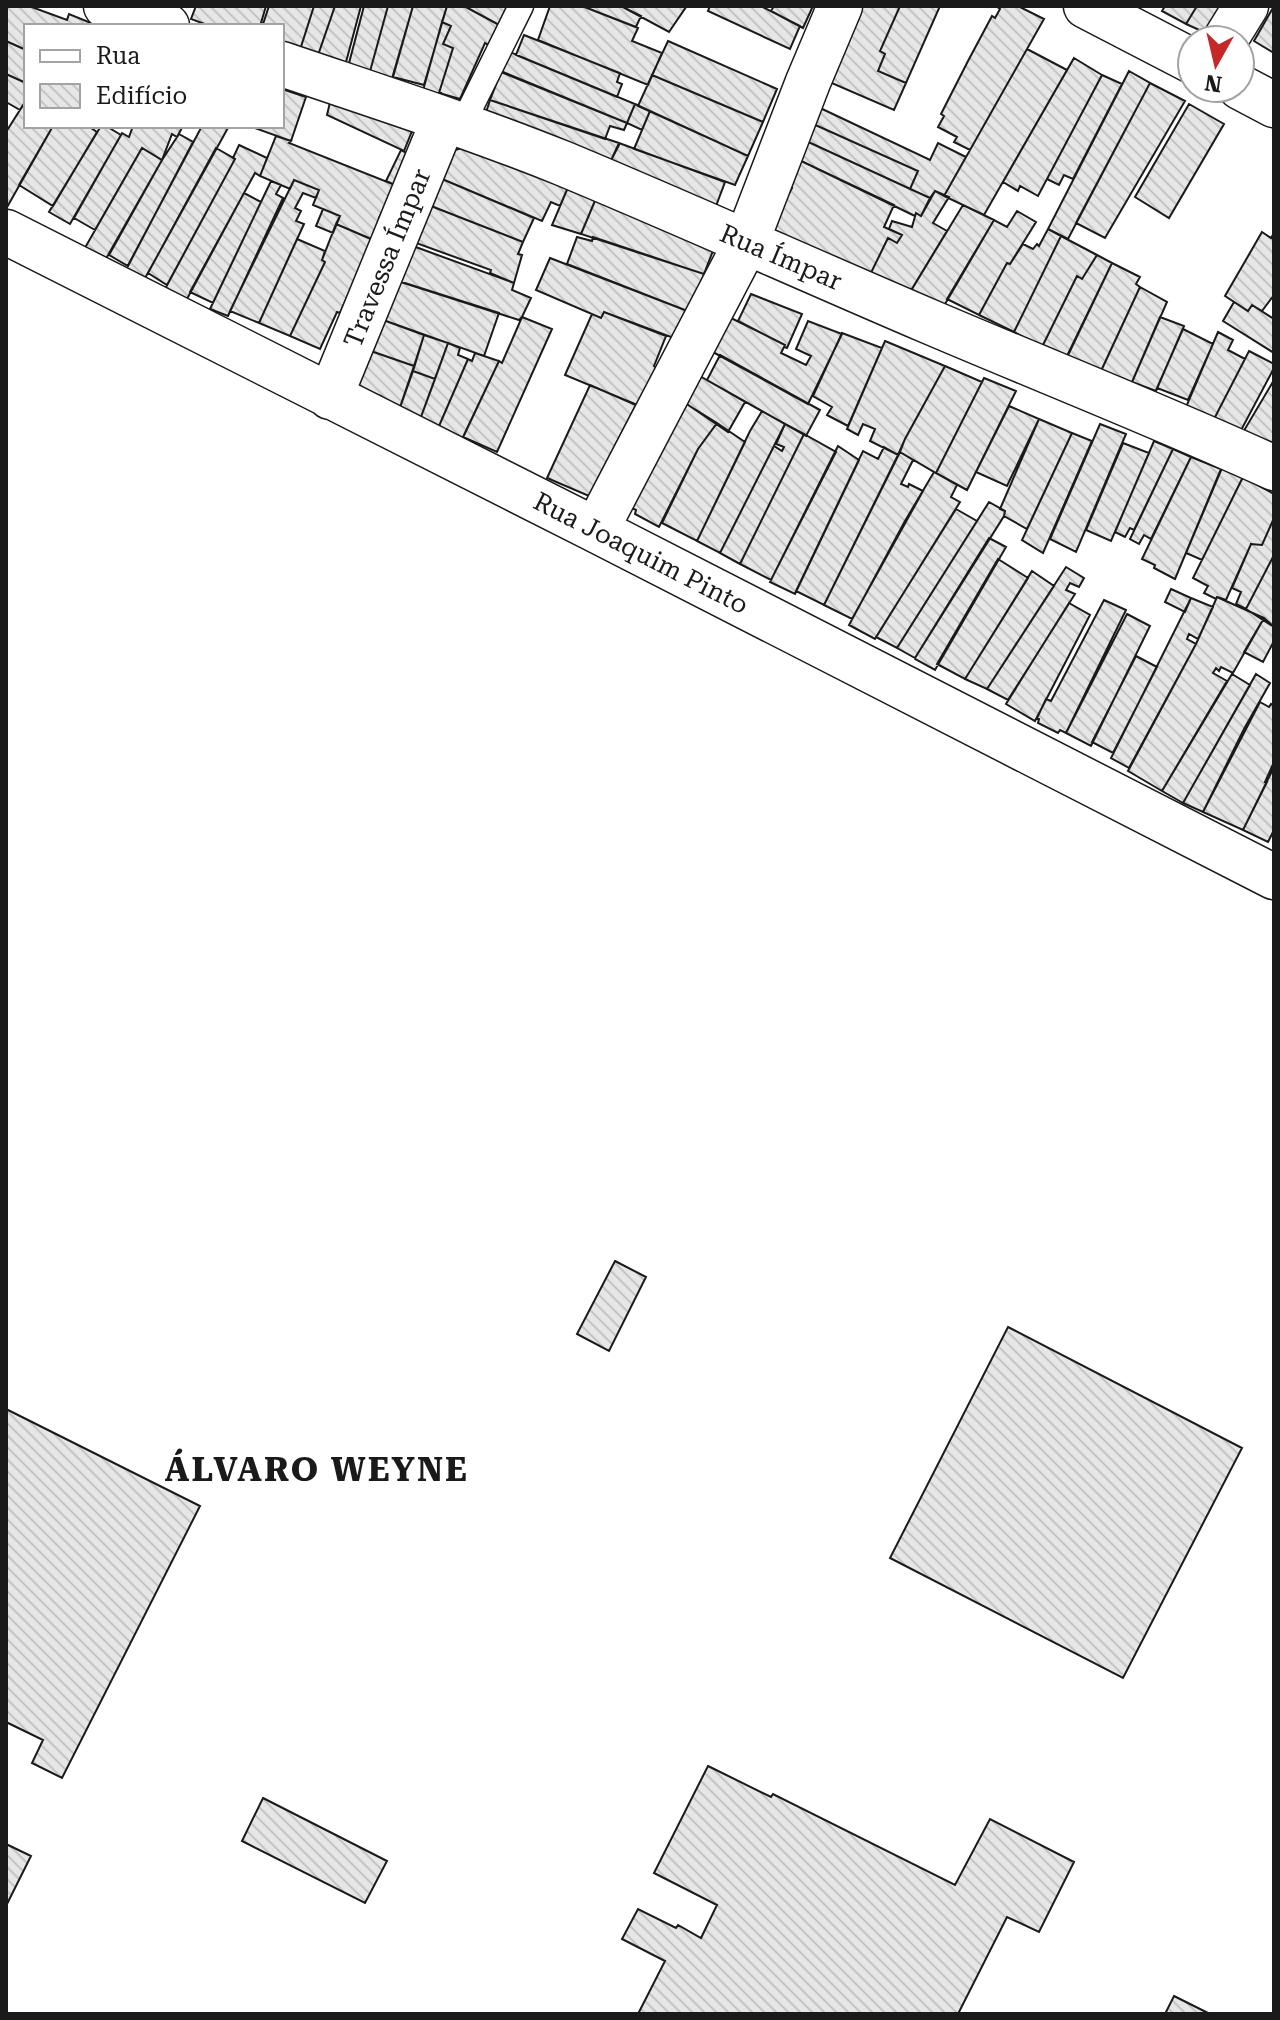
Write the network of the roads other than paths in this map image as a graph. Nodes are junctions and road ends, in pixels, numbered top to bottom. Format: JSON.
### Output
{"nodes":[{"id":1,"x":106,"y":6,"type":"edge"},
{"id":2,"x":521,"y":6,"type":"edge"},
{"id":3,"x":840,"y":6,"type":"edge"},
{"id":4,"x":1086,"y":6,"type":"edge"},
{"id":5,"x":1246,"y":6,"type":"edge"},
{"id":6,"x":161,"y":24,"type":"edge"},
{"id":7,"x":1235,"y":24,"type":"edge"},
{"id":8,"x":1176,"y":53,"type":"edge"},
{"id":9,"x":284,"y":65,"type":"edge"},
{"id":10,"x":1256,"y":95,"type":"edge"},
{"id":11,"x":1274,"y":105,"type":"edge"},
{"id":12,"x":453,"y":122,"type":"junction"},
{"id":13,"x":6,"y":232,"type":"edge"},
{"id":14,"x":746,"y":243,"type":"junction"},
{"id":15,"x":330,"y":397,"type":"junction"},
{"id":16,"x":1274,"y":468,"type":"edge"},
{"id":17,"x":596,"y":530,"type":"junction"},
{"id":18,"x":1274,"y":877,"type":"edge"}],
"edges":[{"from":1,"to":6,"type":"street"},
{"from":2,"to":12,"type":"lane"},
{"from":3,"to":14,"type":"street"},
{"from":4,"to":8,"type":"street"},
{"from":5,"to":7,"type":"street"},
{"from":9,"to":12,"type":"street","name":"Rua Ímpar"},
{"from":10,"to":11,"type":"street"},
{"from":12,"to":14,"type":"street","name":"Rua Ímpar"},
{"from":12,"to":15,"type":"street","name":"Travessa Ímpar"},
{"from":13,"to":15,"type":"street","name":"Rua Joaquim Pinto"},
{"from":14,"to":16,"type":"street","name":"Rua Ímpar"},
{"from":14,"to":17,"type":"street"},
{"from":15,"to":17,"type":"street","name":"Rua Joaquim Pinto"},
{"from":17,"to":18,"type":"street","name":"Rua Joaquim Pinto"}]}
